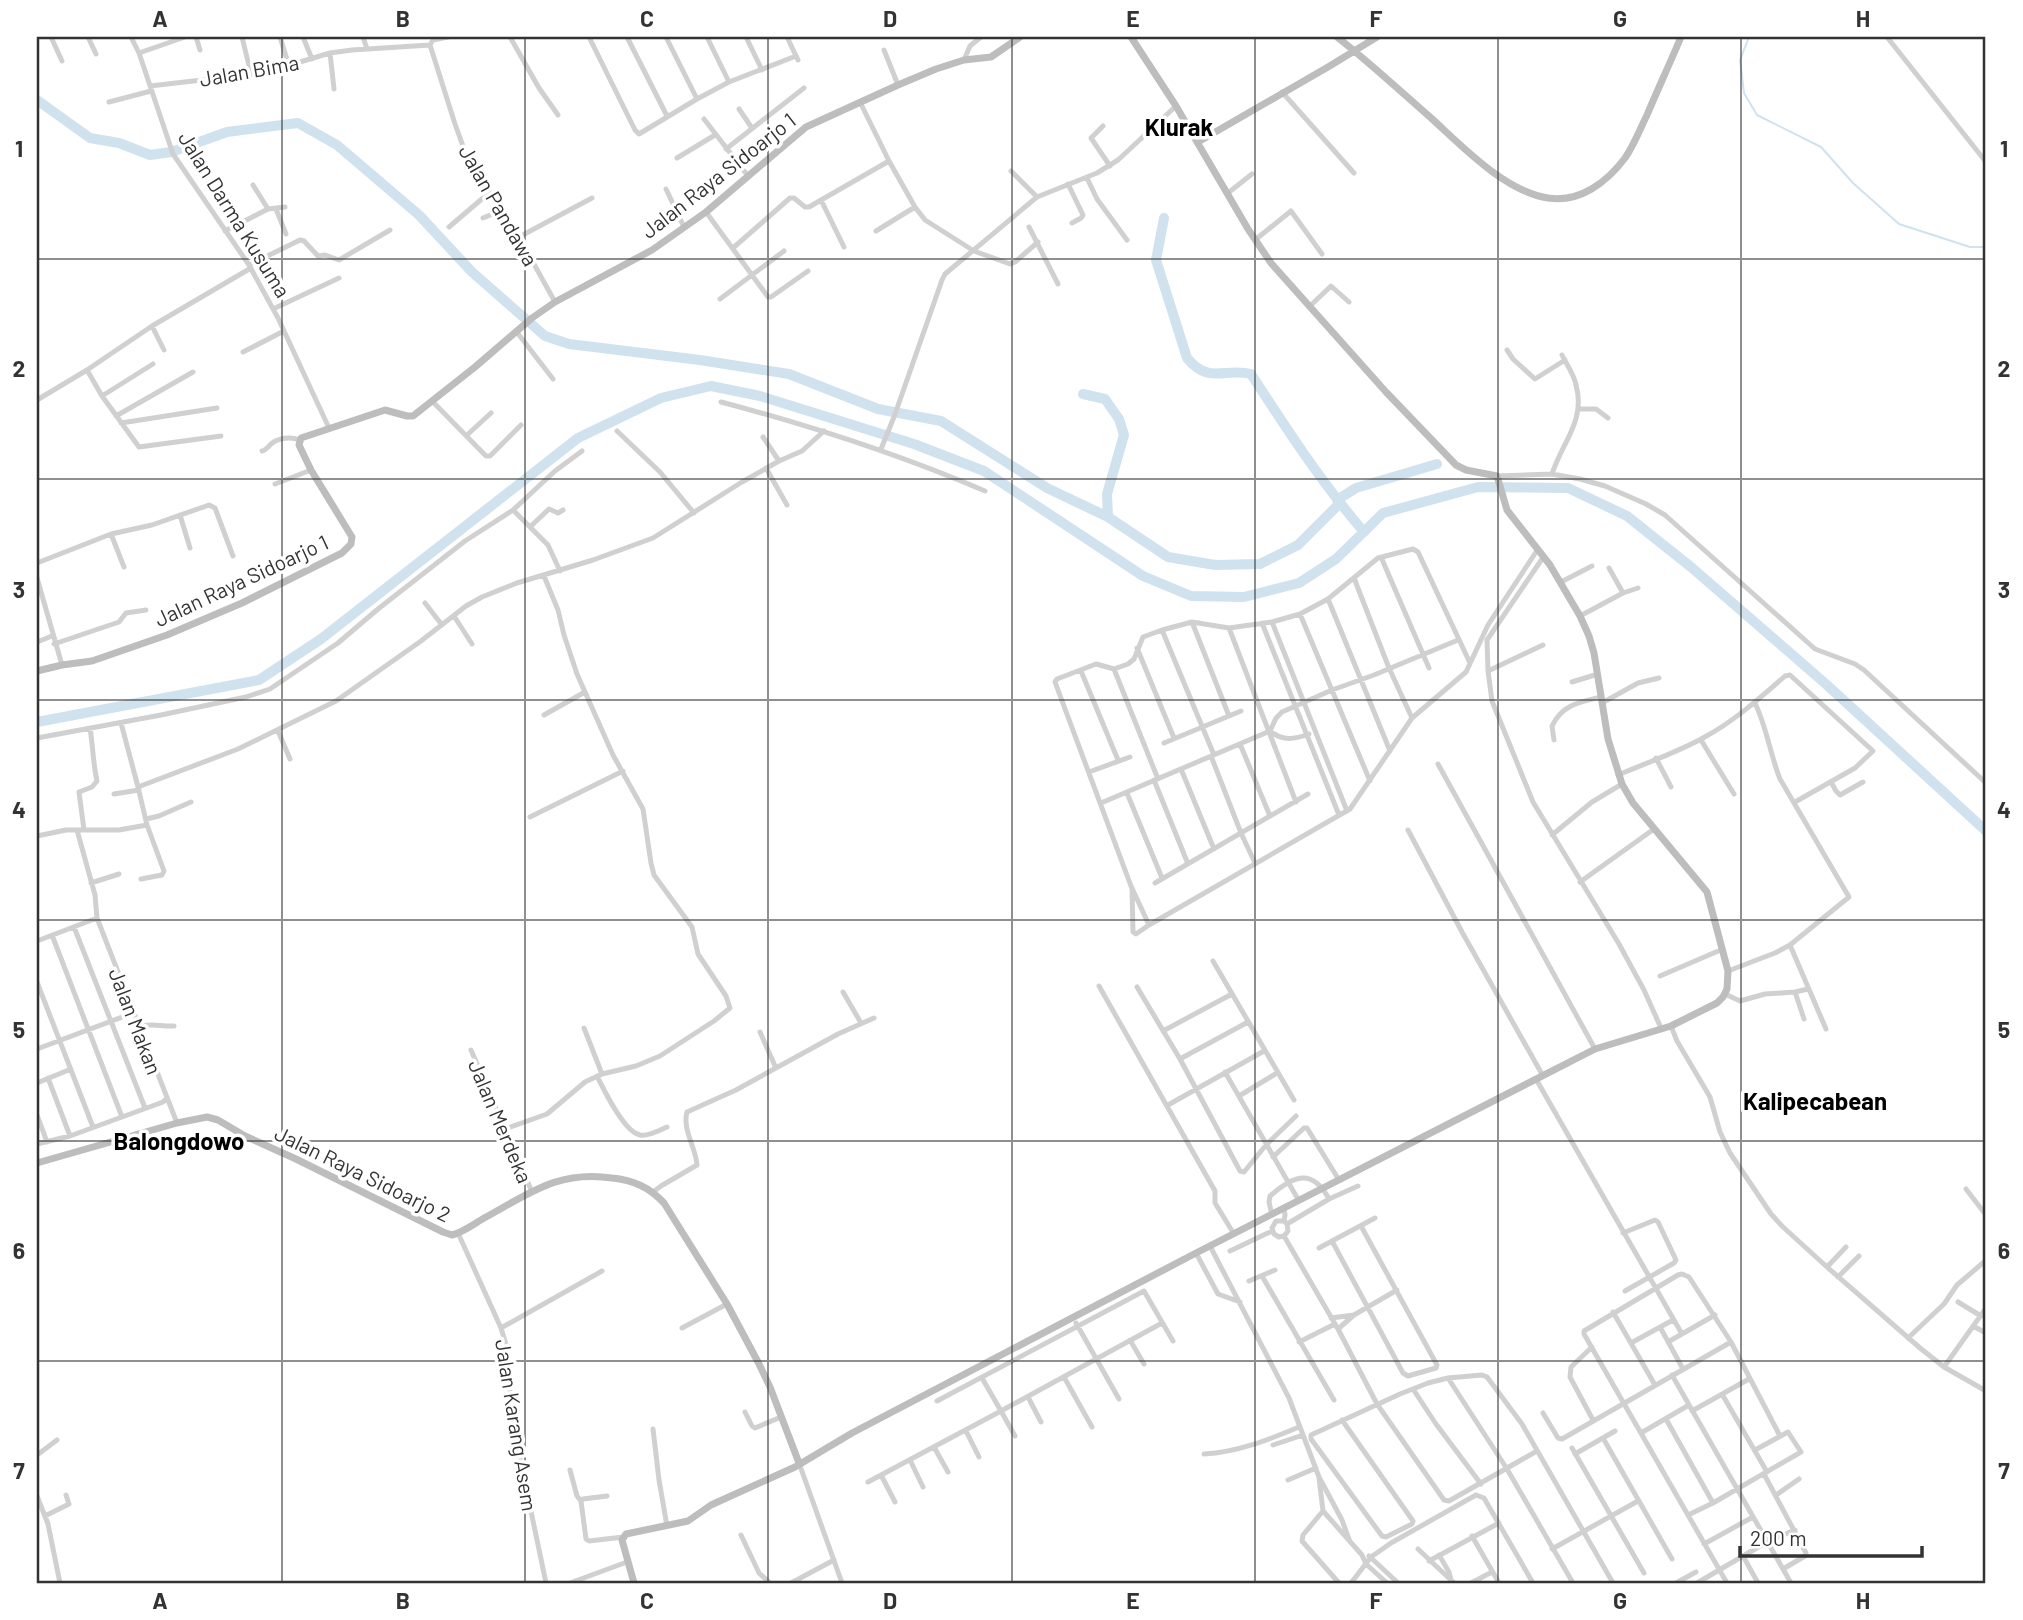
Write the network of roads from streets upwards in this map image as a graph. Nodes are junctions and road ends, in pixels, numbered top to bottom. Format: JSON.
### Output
{"nodes":[{"id":1,"x":51,"y":37,"type":"edge"},
{"id":2,"x":88,"y":37,"type":"edge"},
{"id":3,"x":131,"y":37,"type":"edge"},
{"id":4,"x":186,"y":37,"type":"edge"},
{"id":5,"x":196,"y":37,"type":"edge"},
{"id":6,"x":242,"y":37,"type":"edge"},
{"id":7,"x":280,"y":37,"type":"edge"},
{"id":8,"x":303,"y":37,"type":"edge"},
{"id":9,"x":363,"y":37,"type":"edge"},
{"id":10,"x":448,"y":37,"type":"edge"},
{"id":11,"x":510,"y":37,"type":"edge"},
{"id":12,"x":589,"y":37,"type":"edge"},
{"id":13,"x":627,"y":37,"type":"edge"},
{"id":14,"x":666,"y":37,"type":"edge"},
{"id":15,"x":706,"y":37,"type":"edge"},
{"id":16,"x":746,"y":37,"type":"edge"},
{"id":17,"x":787,"y":37,"type":"edge"},
{"id":18,"x":981,"y":37,"type":"edge"},
{"id":19,"x":1020,"y":37,"type":"edge"},
{"id":20,"x":1131,"y":37,"type":"edge"},
{"id":21,"x":1337,"y":37,"type":"edge"},
{"id":22,"x":1377,"y":37,"type":"edge"},
{"id":23,"x":1681,"y":37,"type":"edge"},
{"id":24,"x":1887,"y":37,"type":"edge"},
{"id":25,"x":430,"y":45,"type":"junction"},
{"id":26,"x":367,"y":49,"type":"junction"},
{"id":27,"x":200,"y":50,"type":"dead end"},
{"id":28,"x":884,"y":50,"type":"dead end"},
{"id":29,"x":1354,"y":50,"type":"junction"},
{"id":30,"x":139,"y":53,"type":"junction"},
{"id":31,"x":330,"y":53,"type":"junction"},
{"id":32,"x":96,"y":54,"type":"dead end"},
{"id":33,"x":312,"y":59,"type":"junction"},
{"id":34,"x":964,"y":60,"type":"junction"},
{"id":35,"x":62,"y":61,"type":"dead end"},
{"id":36,"x":289,"y":66,"type":"junction"},
{"id":37,"x":762,"y":69,"type":"junction"},
{"id":38,"x":251,"y":74,"type":"junction"},
{"id":39,"x":729,"y":82,"type":"junction"},
{"id":40,"x":898,"y":85,"type":"junction"},
{"id":41,"x":804,"y":88,"type":"dead end"},
{"id":42,"x":151,"y":89,"type":"junction"},
{"id":43,"x":334,"y":89,"type":"dead end"},
{"id":44,"x":1282,"y":92,"type":"junction"},
{"id":45,"x":696,"y":99,"type":"junction"},
{"id":46,"x":109,"y":102,"type":"dead end"},
{"id":47,"x":860,"y":102,"type":"junction"},
{"id":48,"x":1176,"y":106,"type":"junction"},
{"id":49,"x":739,"y":109,"type":"dead end"},
{"id":50,"x":558,"y":116,"type":"dead end"},
{"id":51,"x":667,"y":117,"type":"junction"},
{"id":52,"x":704,"y":119,"type":"dead end"},
{"id":53,"x":1103,"y":126,"type":"dead end"},
{"id":54,"x":752,"y":128,"type":"junction"},
{"id":55,"x":715,"y":135,"type":"junction"},
{"id":56,"x":1198,"y":142,"type":"junction"},
{"id":57,"x":726,"y":149,"type":"junction"},
{"id":58,"x":677,"y":158,"type":"dead end"},
{"id":59,"x":889,"y":161,"type":"junction"},
{"id":60,"x":1986,"y":162,"type":"edge"},
{"id":61,"x":1110,"y":166,"type":"junction"},
{"id":62,"x":1011,"y":171,"type":"dead end"},
{"id":63,"x":1353,"y":173,"type":"dead end"},
{"id":64,"x":1252,"y":174,"type":"dead end"},
{"id":65,"x":748,"y":176,"type":"junction"},
{"id":66,"x":1087,"y":178,"type":"junction"},
{"id":67,"x":1069,"y":184,"type":"junction"},
{"id":68,"x":253,"y":185,"type":"dead end"},
{"id":69,"x":666,"y":189,"type":"dead end"},
{"id":70,"x":490,"y":192,"type":"junction"},
{"id":71,"x":1228,"y":193,"type":"junction"},
{"id":72,"x":1037,"y":197,"type":"junction"},
{"id":73,"x":592,"y":198,"type":"dead end"},
{"id":74,"x":821,"y":200,"type":"junction"},
{"id":75,"x":915,"y":207,"type":"junction"},
{"id":76,"x":285,"y":208,"type":"dead end"},
{"id":77,"x":268,"y":209,"type":"junction"},
{"id":78,"x":276,"y":209,"type":"junction"},
{"id":79,"x":502,"y":210,"type":"junction"},
{"id":80,"x":706,"y":212,"type":"junction"},
{"id":81,"x":483,"y":218,"type":"dead end"},
{"id":82,"x":1072,"y":223,"type":"dead end"},
{"id":83,"x":449,"y":227,"type":"dead end"},
{"id":84,"x":1029,"y":227,"type":"dead end"},
{"id":85,"x":684,"y":228,"type":"junction"},
{"id":86,"x":390,"y":230,"type":"dead end"},
{"id":87,"x":876,"y":230,"type":"dead end"},
{"id":88,"x":225,"y":231,"type":"junction"},
{"id":89,"x":286,"y":234,"type":"dead end"},
{"id":90,"x":519,"y":237,"type":"junction"},
{"id":91,"x":1127,"y":240,"type":"dead end"},
{"id":92,"x":1255,"y":240,"type":"junction"},
{"id":93,"x":1038,"y":242,"type":"junction"},
{"id":94,"x":844,"y":247,"type":"dead end"},
{"id":95,"x":733,"y":248,"type":"junction"},
{"id":96,"x":784,"y":251,"type":"dead end"},
{"id":97,"x":974,"y":251,"type":"junction"},
{"id":98,"x":1322,"y":254,"type":"dead end"},
{"id":99,"x":250,"y":266,"type":"junction"},
{"id":100,"x":808,"y":271,"type":"dead end"},
{"id":101,"x":752,"y":275,"type":"junction"},
{"id":102,"x":339,"y":278,"type":"dead end"},
{"id":103,"x":1058,"y":284,"type":"dead end"},
{"id":104,"x":720,"y":299,"type":"dead end"},
{"id":105,"x":555,"y":302,"type":"junction"},
{"id":106,"x":1349,"y":302,"type":"dead end"},
{"id":107,"x":1309,"y":307,"type":"junction"},
{"id":108,"x":273,"y":309,"type":"junction"},
{"id":109,"x":152,"y":326,"type":"junction"},
{"id":110,"x":284,"y":331,"type":"junction"},
{"id":111,"x":516,"y":331,"type":"junction"},
{"id":112,"x":164,"y":350,"type":"dead end"},
{"id":113,"x":1507,"y":350,"type":"dead end"},
{"id":114,"x":243,"y":352,"type":"dead end"},
{"id":115,"x":153,"y":364,"type":"dead end"},
{"id":116,"x":87,"y":370,"type":"junction"},
{"id":117,"x":193,"y":372,"type":"dead end"},
{"id":118,"x":553,"y":379,"type":"dead end"},
{"id":119,"x":103,"y":396,"type":"junction"},
{"id":120,"x":37,"y":400,"type":"edge"},
{"id":121,"x":432,"y":401,"type":"junction"},
{"id":122,"x":721,"y":402,"type":"dead end"},
{"id":123,"x":217,"y":408,"type":"dead end"},
{"id":124,"x":1579,"y":412,"type":"junction"},
{"id":125,"x":491,"y":413,"type":"dead end"},
{"id":126,"x":116,"y":416,"type":"junction"},
{"id":127,"x":1608,"y":418,"type":"dead end"},
{"id":128,"x":121,"y":423,"type":"junction"},
{"id":129,"x":521,"y":425,"type":"dead end"},
{"id":130,"x":329,"y":428,"type":"junction"},
{"id":131,"x":617,"y":431,"type":"dead end"},
{"id":132,"x":824,"y":431,"type":"junction"},
{"id":133,"x":467,"y":435,"type":"junction"},
{"id":134,"x":221,"y":436,"type":"dead end"},
{"id":135,"x":763,"y":437,"type":"dead end"},
{"id":136,"x":299,"y":440,"type":"junction"},
{"id":137,"x":882,"y":447,"type":"junction"},
{"id":138,"x":262,"y":451,"type":"dead end"},
{"id":139,"x":582,"y":451,"type":"dead end"},
{"id":140,"x":779,"y":461,"type":"junction"},
{"id":141,"x":766,"y":468,"type":"junction"},
{"id":142,"x":311,"y":470,"type":"junction"},
{"id":143,"x":1552,"y":474,"type":"junction"},
{"id":144,"x":1497,"y":476,"type":"junction"},
{"id":145,"x":275,"y":484,"type":"dead end"},
{"id":146,"x":985,"y":491,"type":"dead end"},
{"id":147,"x":787,"y":505,"type":"dead end"},
{"id":148,"x":513,"y":510,"type":"junction"},
{"id":149,"x":563,"y":510,"type":"dead end"},
{"id":150,"x":694,"y":513,"type":"junction"},
{"id":151,"x":180,"y":515,"type":"junction"},
{"id":152,"x":530,"y":527,"type":"junction"},
{"id":153,"x":111,"y":534,"type":"junction"},
{"id":154,"x":190,"y":548,"type":"dead end"},
{"id":155,"x":1541,"y":553,"type":"junction"},
{"id":156,"x":233,"y":556,"type":"dead end"},
{"id":157,"x":1381,"y":557,"type":"junction"},
{"id":158,"x":37,"y":563,"type":"edge"},
{"id":159,"x":1592,"y":566,"type":"dead end"},
{"id":160,"x":124,"y":567,"type":"dead end"},
{"id":161,"x":1609,"y":568,"type":"dead end"},
{"id":162,"x":560,"y":571,"type":"junction"},
{"id":163,"x":544,"y":576,"type":"junction"},
{"id":164,"x":37,"y":578,"type":"edge"},
{"id":165,"x":1353,"y":579,"type":"junction"},
{"id":166,"x":1561,"y":582,"type":"junction"},
{"id":167,"x":1638,"y":588,"type":"dead end"},
{"id":168,"x":1623,"y":593,"type":"junction"},
{"id":169,"x":1328,"y":599,"type":"junction"},
{"id":170,"x":425,"y":603,"type":"dead end"},
{"id":171,"x":40,"y":607,"type":"edge"},
{"id":172,"x":146,"y":610,"type":"dead end"},
{"id":173,"x":1300,"y":614,"type":"junction"},
{"id":174,"x":454,"y":616,"type":"junction"},
{"id":175,"x":1580,"y":616,"type":"junction"},
{"id":176,"x":1192,"y":622,"type":"junction"},
{"id":177,"x":1272,"y":622,"type":"junction"},
{"id":178,"x":1262,"y":623,"type":"junction"},
{"id":179,"x":443,"y":625,"type":"junction"},
{"id":180,"x":1229,"y":628,"type":"junction"},
{"id":181,"x":1162,"y":630,"type":"junction"},
{"id":182,"x":52,"y":636,"type":"junction"},
{"id":183,"x":1458,"y":640,"type":"junction"},
{"id":184,"x":37,"y":642,"type":"edge"},
{"id":185,"x":54,"y":644,"type":"junction"},
{"id":186,"x":472,"y":644,"type":"dead end"},
{"id":187,"x":1486,"y":645,"type":"junction"},
{"id":188,"x":1544,"y":645,"type":"dead end"},
{"id":189,"x":1477,"y":647,"type":"junction"},
{"id":190,"x":1137,"y":648,"type":"junction"},
{"id":191,"x":1423,"y":654,"type":"junction"},
{"id":192,"x":1469,"y":663,"type":"junction"},
{"id":193,"x":62,"y":665,"type":"junction"},
{"id":194,"x":1389,"y":668,"type":"junction"},
{"id":195,"x":1429,"y":668,"type":"dead end"},
{"id":196,"x":1114,"y":669,"type":"junction"},
{"id":197,"x":37,"y":671,"type":"edge"},
{"id":198,"x":1081,"y":671,"type":"junction"},
{"id":199,"x":1488,"y":671,"type":"junction"},
{"id":200,"x":1598,"y":674,"type":"junction"},
{"id":201,"x":1659,"y":678,"type":"dead end"},
{"id":202,"x":1362,"y":679,"type":"junction"},
{"id":203,"x":1572,"y":682,"type":"dead end"},
{"id":204,"x":1332,"y":690,"type":"junction"},
{"id":205,"x":585,"y":692,"type":"junction"},
{"id":206,"x":1601,"y":700,"type":"junction"},
{"id":207,"x":1303,"y":702,"type":"junction"},
{"id":208,"x":1755,"y":703,"type":"junction"},
{"id":209,"x":1296,"y":706,"type":"junction"},
{"id":210,"x":1241,"y":711,"type":"dead end"},
{"id":211,"x":544,"y":715,"type":"dead end"},
{"id":212,"x":1229,"y":716,"type":"junction"},
{"id":213,"x":1412,"y":718,"type":"junction"},
{"id":214,"x":121,"y":723,"type":"junction"},
{"id":215,"x":1203,"y":727,"type":"junction"},
{"id":216,"x":90,"y":728,"type":"junction"},
{"id":217,"x":278,"y":731,"type":"junction"},
{"id":218,"x":1269,"y":731,"type":"junction"},
{"id":219,"x":1316,"y":731,"type":"junction"},
{"id":220,"x":1308,"y":735,"type":"junction"},
{"id":221,"x":37,"y":738,"type":"edge"},
{"id":222,"x":1174,"y":738,"type":"junction"},
{"id":223,"x":1554,"y":740,"type":"dead end"},
{"id":224,"x":1701,"y":740,"type":"junction"},
{"id":225,"x":1164,"y":743,"type":"dead end"},
{"id":226,"x":1240,"y":744,"type":"junction"},
{"id":227,"x":1390,"y":751,"type":"junction"},
{"id":228,"x":1212,"y":756,"type":"junction"},
{"id":229,"x":1130,"y":757,"type":"dead end"},
{"id":230,"x":1656,"y":758,"type":"junction"},
{"id":231,"x":290,"y":759,"type":"dead end"},
{"id":232,"x":1118,"y":760,"type":"junction"},
{"id":233,"x":1438,"y":764,"type":"dead end"},
{"id":234,"x":1181,"y":769,"type":"junction"},
{"id":235,"x":623,"y":771,"type":"junction"},
{"id":236,"x":1089,"y":772,"type":"junction"},
{"id":237,"x":1618,"y":775,"type":"junction"},
{"id":238,"x":1156,"y":780,"type":"junction"},
{"id":239,"x":1370,"y":780,"type":"junction"},
{"id":240,"x":1831,"y":782,"type":"junction"},
{"id":241,"x":1863,"y":782,"type":"dead end"},
{"id":242,"x":1986,"y":783,"type":"edge"},
{"id":243,"x":1622,"y":784,"type":"junction"},
{"id":244,"x":1671,"y":787,"type":"dead end"},
{"id":245,"x":139,"y":788,"type":"junction"},
{"id":246,"x":1127,"y":793,"type":"junction"},
{"id":247,"x":114,"y":794,"type":"dead end"},
{"id":248,"x":1308,"y":794,"type":"dead end"},
{"id":249,"x":1734,"y":794,"type":"dead end"},
{"id":250,"x":191,"y":802,"type":"dead end"},
{"id":251,"x":1296,"y":802,"type":"junction"},
{"id":252,"x":1795,"y":802,"type":"junction"},
{"id":253,"x":1101,"y":803,"type":"junction"},
{"id":254,"x":1347,"y":811,"type":"junction"},
{"id":255,"x":1339,"y":815,"type":"junction"},
{"id":256,"x":1270,"y":816,"type":"junction"},
{"id":257,"x":530,"y":817,"type":"dead end"},
{"id":258,"x":147,"y":822,"type":"junction"},
{"id":259,"x":1654,"y":829,"type":"junction"},
{"id":260,"x":77,"y":830,"type":"junction"},
{"id":261,"x":84,"y":830,"type":"junction"},
{"id":262,"x":1408,"y":830,"type":"dead end"},
{"id":263,"x":1241,"y":833,"type":"junction"},
{"id":264,"x":1552,"y":835,"type":"junction"},
{"id":265,"x":37,"y":836,"type":"edge"},
{"id":266,"x":1214,"y":849,"type":"junction"},
{"id":267,"x":1255,"y":863,"type":"junction"},
{"id":268,"x":1188,"y":864,"type":"junction"},
{"id":269,"x":119,"y":874,"type":"dead end"},
{"id":270,"x":1162,"y":878,"type":"junction"},
{"id":271,"x":141,"y":879,"type":"dead end"},
{"id":272,"x":1580,"y":882,"type":"junction"},
{"id":273,"x":91,"y":883,"type":"junction"},
{"id":274,"x":1154,"y":883,"type":"dead end"},
{"id":275,"x":1132,"y":886,"type":"junction"},
{"id":276,"x":97,"y":918,"type":"junction"},
{"id":277,"x":1149,"y":925,"type":"junction"},
{"id":278,"x":74,"y":927,"type":"junction"},
{"id":279,"x":52,"y":935,"type":"junction"},
{"id":280,"x":37,"y":941,"type":"edge"},
{"id":281,"x":1790,"y":945,"type":"junction"},
{"id":282,"x":1723,"y":949,"type":"junction"},
{"id":283,"x":1213,"y":961,"type":"dead end"},
{"id":284,"x":1728,"y":971,"type":"junction"},
{"id":285,"x":1660,"y":975,"type":"dead end"},
{"id":286,"x":37,"y":982,"type":"edge"},
{"id":287,"x":1099,"y":986,"type":"dead end"},
{"id":288,"x":1137,"y":987,"type":"dead end"},
{"id":289,"x":1808,"y":989,"type":"junction"},
{"id":290,"x":843,"y":992,"type":"dead end"},
{"id":291,"x":1795,"y":992,"type":"junction"},
{"id":292,"x":1725,"y":993,"type":"junction"},
{"id":293,"x":1232,"y":994,"type":"junction"},
{"id":294,"x":133,"y":1013,"type":"junction"},
{"id":295,"x":874,"y":1018,"type":"dead end"},
{"id":296,"x":1804,"y":1019,"type":"dead end"},
{"id":297,"x":111,"y":1021,"type":"junction"},
{"id":298,"x":1248,"y":1022,"type":"junction"},
{"id":299,"x":861,"y":1023,"type":"junction"},
{"id":300,"x":174,"y":1026,"type":"dead end"},
{"id":301,"x":1671,"y":1026,"type":"junction"},
{"id":302,"x":138,"y":1027,"type":"junction"},
{"id":303,"x":584,"y":1028,"type":"dead end"},
{"id":304,"x":1661,"y":1028,"type":"junction"},
{"id":305,"x":88,"y":1029,"type":"junction"},
{"id":306,"x":1826,"y":1029,"type":"dead end"},
{"id":307,"x":1163,"y":1031,"type":"junction"},
{"id":308,"x":760,"y":1032,"type":"dead end"},
{"id":309,"x":59,"y":1040,"type":"junction"},
{"id":310,"x":37,"y":1049,"type":"edge"},
{"id":311,"x":1595,"y":1049,"type":"junction"},
{"id":312,"x":471,"y":1050,"type":"dead end"},
{"id":313,"x":1265,"y":1051,"type":"junction"},
{"id":314,"x":1180,"y":1059,"type":"junction"},
{"id":315,"x":775,"y":1066,"type":"junction"},
{"id":316,"x":71,"y":1069,"type":"junction"},
{"id":317,"x":1225,"y":1072,"type":"junction"},
{"id":318,"x":1278,"y":1073,"type":"junction"},
{"id":319,"x":599,"y":1075,"type":"junction"},
{"id":320,"x":1539,"y":1078,"type":"junction"},
{"id":321,"x":48,"y":1079,"type":"junction"},
{"id":322,"x":37,"y":1083,"type":"edge"},
{"id":323,"x":1196,"y":1088,"type":"junction"},
{"id":324,"x":1239,"y":1097,"type":"junction"},
{"id":325,"x":167,"y":1098,"type":"junction"},
{"id":326,"x":1294,"y":1100,"type":"dead end"},
{"id":327,"x":1168,"y":1105,"type":"junction"},
{"id":328,"x":145,"y":1108,"type":"junction"},
{"id":329,"x":37,"y":1115,"type":"edge"},
{"id":330,"x":122,"y":1116,"type":"junction"},
{"id":331,"x":1296,"y":1116,"type":"dead end"},
{"id":332,"x":175,"y":1118,"type":"junction"},
{"id":333,"x":93,"y":1126,"type":"junction"},
{"id":334,"x":667,"y":1127,"type":"dead end"},
{"id":335,"x":506,"y":1129,"type":"junction"},
{"id":336,"x":70,"y":1136,"type":"junction"},
{"id":337,"x":47,"y":1142,"type":"junction"},
{"id":338,"x":37,"y":1144,"type":"edge"},
{"id":339,"x":1270,"y":1152,"type":"junction"},
{"id":340,"x":37,"y":1163,"type":"edge"},
{"id":341,"x":1339,"y":1180,"type":"junction"},
{"id":342,"x":1289,"y":1183,"type":"junction"},
{"id":343,"x":1358,"y":1186,"type":"dead end"},
{"id":344,"x":530,"y":1188,"type":"junction"},
{"id":345,"x":1323,"y":1188,"type":"junction"},
{"id":346,"x":657,"y":1189,"type":"junction"},
{"id":347,"x":1966,"y":1189,"type":"dead end"},
{"id":348,"x":1329,"y":1199,"type":"junction"},
{"id":349,"x":1299,"y":1201,"type":"junction"},
{"id":350,"x":1284,"y":1209,"type":"junction"},
{"id":351,"x":1272,"y":1215,"type":"junction"},
{"id":352,"x":1986,"y":1215,"type":"edge"},
{"id":353,"x":1375,"y":1218,"type":"dead end"},
{"id":354,"x":1263,"y":1219,"type":"junction"},
{"id":355,"x":1285,"y":1223,"type":"junction"},
{"id":356,"x":1361,"y":1226,"type":"junction"},
{"id":357,"x":1272,"y":1229,"type":"junction"},
{"id":358,"x":458,"y":1233,"type":"junction"},
{"id":359,"x":1623,"y":1233,"type":"junction"},
{"id":360,"x":1234,"y":1234,"type":"junction"},
{"id":361,"x":1284,"y":1236,"type":"junction"},
{"id":362,"x":1332,"y":1241,"type":"junction"},
{"id":363,"x":1210,"y":1246,"type":"junction"},
{"id":364,"x":1846,"y":1247,"type":"dead end"},
{"id":365,"x":1318,"y":1248,"type":"dead end"},
{"id":366,"x":1230,"y":1251,"type":"dead end"},
{"id":367,"x":1196,"y":1253,"type":"junction"},
{"id":368,"x":1859,"y":1256,"type":"dead end"},
{"id":369,"x":1984,"y":1262,"type":"dead end"},
{"id":370,"x":1827,"y":1267,"type":"junction"},
{"id":371,"x":1275,"y":1270,"type":"dead end"},
{"id":372,"x":602,"y":1271,"type":"dead end"},
{"id":373,"x":1262,"y":1276,"type":"junction"},
{"id":374,"x":1838,"y":1278,"type":"junction"},
{"id":375,"x":1249,"y":1281,"type":"dead end"},
{"id":376,"x":1651,"y":1283,"type":"junction"},
{"id":377,"x":1142,"y":1287,"type":"junction"},
{"id":378,"x":1397,"y":1290,"type":"junction"},
{"id":379,"x":1625,"y":1291,"type":"dead end"},
{"id":380,"x":1240,"y":1302,"type":"junction"},
{"id":381,"x":1958,"y":1303,"type":"dead end"},
{"id":382,"x":727,"y":1304,"type":"junction"},
{"id":383,"x":1368,"y":1307,"type":"junction"},
{"id":384,"x":1986,"y":1308,"type":"edge"},
{"id":385,"x":1613,"y":1312,"type":"junction"},
{"id":386,"x":1354,"y":1315,"type":"junction"},
{"id":387,"x":1715,"y":1315,"type":"junction"},
{"id":388,"x":1980,"y":1316,"type":"junction"},
{"id":389,"x":1331,"y":1318,"type":"junction"},
{"id":390,"x":1673,"y":1320,"type":"junction"},
{"id":391,"x":1075,"y":1322,"type":"junction"},
{"id":392,"x":1162,"y":1323,"type":"junction"},
{"id":393,"x":1973,"y":1326,"type":"junction"},
{"id":394,"x":1337,"y":1327,"type":"junction"},
{"id":395,"x":1660,"y":1327,"type":"junction"},
{"id":396,"x":501,"y":1328,"type":"junction"},
{"id":397,"x":682,"y":1328,"type":"dead end"},
{"id":398,"x":1986,"y":1333,"type":"edge"},
{"id":399,"x":1682,"y":1334,"type":"junction"},
{"id":400,"x":1908,"y":1338,"type":"junction"},
{"id":401,"x":1130,"y":1340,"type":"junction"},
{"id":402,"x":1173,"y":1340,"type":"dead end"},
{"id":403,"x":1299,"y":1342,"type":"junction"},
{"id":404,"x":1668,"y":1342,"type":"junction"},
{"id":405,"x":1731,"y":1342,"type":"junction"},
{"id":406,"x":1631,"y":1343,"type":"junction"},
{"id":407,"x":1592,"y":1347,"type":"junction"},
{"id":408,"x":1096,"y":1359,"type":"junction"},
{"id":409,"x":1144,"y":1364,"type":"dead end"},
{"id":410,"x":1944,"y":1367,"type":"junction"},
{"id":411,"x":1683,"y":1369,"type":"junction"},
{"id":412,"x":1672,"y":1375,"type":"junction"},
{"id":413,"x":1064,"y":1377,"type":"junction"},
{"id":414,"x":982,"y":1378,"type":"junction"},
{"id":415,"x":1448,"y":1378,"type":"junction"},
{"id":416,"x":1749,"y":1378,"type":"junction"},
{"id":417,"x":1655,"y":1385,"type":"junction"},
{"id":418,"x":1413,"y":1389,"type":"junction"},
{"id":419,"x":1986,"y":1391,"type":"edge"},
{"id":420,"x":1722,"y":1394,"type":"junction"},
{"id":421,"x":1028,"y":1397,"type":"junction"},
{"id":422,"x":1119,"y":1399,"type":"dead end"},
{"id":423,"x":1375,"y":1399,"type":"junction"},
{"id":424,"x":1334,"y":1400,"type":"dead end"},
{"id":425,"x":937,"y":1401,"type":"dead end"},
{"id":426,"x":1624,"y":1403,"type":"junction"},
{"id":427,"x":1691,"y":1408,"type":"junction"},
{"id":428,"x":1001,"y":1411,"type":"junction"},
{"id":429,"x":745,"y":1412,"type":"dead end"},
{"id":430,"x":1544,"y":1413,"type":"dead end"},
{"id":431,"x":781,"y":1417,"type":"junction"},
{"id":432,"x":1665,"y":1419,"type":"junction"},
{"id":433,"x":1342,"y":1420,"type":"junction"},
{"id":434,"x":1592,"y":1420,"type":"junction"},
{"id":435,"x":1041,"y":1422,"type":"dead end"},
{"id":436,"x":1092,"y":1427,"type":"dead end"},
{"id":437,"x":1299,"y":1427,"type":"junction"},
{"id":438,"x":653,"y":1429,"type":"dead end"},
{"id":439,"x":966,"y":1431,"type":"junction"},
{"id":440,"x":1615,"y":1431,"type":"dead end"},
{"id":441,"x":1641,"y":1433,"type":"junction"},
{"id":442,"x":1303,"y":1435,"type":"junction"},
{"id":443,"x":1015,"y":1436,"type":"dead end"},
{"id":444,"x":1780,"y":1436,"type":"junction"},
{"id":445,"x":1603,"y":1438,"type":"junction"},
{"id":446,"x":57,"y":1440,"type":"dead end"},
{"id":447,"x":1273,"y":1446,"type":"dead end"},
{"id":448,"x":934,"y":1447,"type":"junction"},
{"id":449,"x":1755,"y":1450,"type":"junction"},
{"id":450,"x":1536,"y":1451,"type":"junction"},
{"id":451,"x":1204,"y":1454,"type":"dead end"},
{"id":452,"x":37,"y":1455,"type":"edge"},
{"id":453,"x":979,"y":1457,"type":"dead end"},
{"id":454,"x":910,"y":1460,"type":"junction"},
{"id":455,"x":799,"y":1463,"type":"junction"},
{"id":456,"x":1316,"y":1468,"type":"junction"},
{"id":457,"x":1507,"y":1469,"type":"junction"},
{"id":458,"x":570,"y":1470,"type":"dead end"},
{"id":459,"x":948,"y":1472,"type":"dead end"},
{"id":460,"x":1765,"y":1473,"type":"junction"},
{"id":461,"x":881,"y":1475,"type":"junction"},
{"id":462,"x":1319,"y":1477,"type":"junction"},
{"id":463,"x":1799,"y":1479,"type":"dead end"},
{"id":464,"x":1288,"y":1480,"type":"dead end"},
{"id":465,"x":868,"y":1482,"type":"dead end"},
{"id":466,"x":1481,"y":1484,"type":"junction"},
{"id":467,"x":923,"y":1487,"type":"dead end"},
{"id":468,"x":1737,"y":1489,"type":"junction"},
{"id":469,"x":66,"y":1495,"type":"dead end"},
{"id":470,"x":1776,"y":1495,"type":"junction"},
{"id":471,"x":37,"y":1496,"type":"edge"},
{"id":472,"x":607,"y":1496,"type":"dead end"},
{"id":473,"x":580,"y":1501,"type":"junction"},
{"id":474,"x":1638,"y":1501,"type":"junction"},
{"id":475,"x":895,"y":1502,"type":"dead end"},
{"id":476,"x":1713,"y":1503,"type":"junction"},
{"id":477,"x":1324,"y":1511,"type":"junction"},
{"id":478,"x":1688,"y":1515,"type":"junction"},
{"id":479,"x":45,"y":1516,"type":"junction"},
{"id":480,"x":1611,"y":1516,"type":"junction"},
{"id":481,"x":1753,"y":1517,"type":"junction"},
{"id":482,"x":1499,"y":1523,"type":"junction"},
{"id":483,"x":667,"y":1526,"type":"junction"},
{"id":484,"x":1795,"y":1530,"type":"junction"},
{"id":485,"x":1583,"y":1532,"type":"junction"},
{"id":486,"x":741,"y":1535,"type":"dead end"},
{"id":487,"x":1472,"y":1536,"type":"junction"},
{"id":488,"x":623,"y":1537,"type":"junction"},
{"id":489,"x":1349,"y":1539,"type":"junction"},
{"id":490,"x":1768,"y":1542,"type":"junction"},
{"id":491,"x":1704,"y":1544,"type":"junction"},
{"id":492,"x":1418,"y":1549,"type":"dead end"},
{"id":493,"x":1552,"y":1549,"type":"junction"},
{"id":494,"x":1362,"y":1555,"type":"junction"},
{"id":495,"x":1438,"y":1555,"type":"junction"},
{"id":496,"x":1743,"y":1556,"type":"junction"},
{"id":497,"x":1371,"y":1557,"type":"junction"},
{"id":498,"x":1672,"y":1559,"type":"dead end"},
{"id":499,"x":834,"y":1560,"type":"junction"},
{"id":500,"x":1429,"y":1561,"type":"junction"},
{"id":501,"x":627,"y":1562,"type":"junction"},
{"id":502,"x":1366,"y":1564,"type":"junction"},
{"id":503,"x":1783,"y":1569,"type":"junction"},
{"id":504,"x":1720,"y":1571,"type":"junction"},
{"id":505,"x":1492,"y":1572,"type":"junction"},
{"id":506,"x":1696,"y":1572,"type":"dead end"},
{"id":507,"x":1644,"y":1573,"type":"dead end"},
{"id":508,"x":1453,"y":1582,"type":"edge"},
{"id":509,"x":60,"y":1583,"type":"edge"},
{"id":510,"x":546,"y":1583,"type":"edge"},
{"id":511,"x":570,"y":1583,"type":"edge"},
{"id":512,"x":634,"y":1583,"type":"edge"},
{"id":513,"x":770,"y":1583,"type":"edge"},
{"id":514,"x":791,"y":1583,"type":"edge"},
{"id":515,"x":842,"y":1583,"type":"edge"},
{"id":516,"x":1339,"y":1583,"type":"edge"},
{"id":517,"x":1352,"y":1583,"type":"edge"},
{"id":518,"x":1387,"y":1583,"type":"edge"},
{"id":519,"x":1398,"y":1583,"type":"edge"},
{"id":520,"x":1471,"y":1583,"type":"edge"},
{"id":521,"x":1499,"y":1583,"type":"edge"},
{"id":522,"x":1533,"y":1583,"type":"edge"},
{"id":523,"x":1573,"y":1583,"type":"edge"},
{"id":524,"x":1613,"y":1583,"type":"edge"},
{"id":525,"x":1676,"y":1583,"type":"edge"},
{"id":526,"x":1697,"y":1583,"type":"edge"},
{"id":527,"x":1727,"y":1583,"type":"edge"},
{"id":528,"x":1758,"y":1583,"type":"edge"},
{"id":529,"x":1791,"y":1583,"type":"edge"}],
"edges":[{"from":1,"to":35,"type":"street"},
{"from":2,"to":32,"type":"street"},
{"from":3,"to":30,"type":"street","name":"Jalan Darma Kusuma"},
{"from":4,"to":30,"type":"street"},
{"from":5,"to":27,"type":"street"},
{"from":6,"to":38,"type":"street"},
{"from":7,"to":36,"type":"street"},
{"from":8,"to":33,"type":"street"},
{"from":9,"to":26,"type":"street"},
{"from":10,"to":25,"type":"street"},
{"from":11,"to":50,"type":"street"},
{"from":12,"to":51,"type":"street"},
{"from":13,"to":51,"type":"street"},
{"from":14,"to":45,"type":"street"},
{"from":15,"to":39,"type":"street"},
{"from":16,"to":37,"type":"street"},
{"from":17,"to":37,"type":"street"},
{"from":18,"to":34,"type":"street"},
{"from":19,"to":34,"type":"street","name":"Jalan Raya Sidoarjo 1"},
{"from":20,"to":48,"type":"street"},
{"from":21,"to":29,"type":"street"},
{"from":22,"to":29,"type":"street"},
{"from":23,"to":29,"type":"street"},
{"from":24,"to":60,"type":"street"},
{"from":25,"to":26,"type":"street","name":"Jalan Bima"},
{"from":25,"to":70,"type":"street","name":"Jalan Pandawa"},
{"from":26,"to":31,"type":"street","name":"Jalan Bima"},
{"from":28,"to":40,"type":"street"},
{"from":29,"to":44,"type":"street"},
{"from":30,"to":42,"type":"street","name":"Jalan Darma Kusuma"},
{"from":31,"to":33,"type":"street","name":"Jalan Bima"},
{"from":31,"to":43,"type":"street"},
{"from":33,"to":36,"type":"street","name":"Jalan Bima"},
{"from":34,"to":40,"type":"street","name":"Jalan Raya Sidoarjo 1"},
{"from":36,"to":38,"type":"street","name":"Jalan Bima"},
{"from":37,"to":39,"type":"street"},
{"from":38,"to":42,"type":"street","name":"Jalan Bima"},
{"from":39,"to":45,"type":"street"},
{"from":40,"to":47,"type":"street","name":"Jalan Raya Sidoarjo 1"},
{"from":41,"to":54,"type":"street"},
{"from":42,"to":46,"type":"street","name":"Jalan Bima"},
{"from":42,"to":88,"type":"street","name":"Jalan Darma Kusuma"},
{"from":44,"to":56,"type":"street"},
{"from":44,"to":63,"type":"street"},
{"from":45,"to":51,"type":"street"},
{"from":47,"to":59,"type":"street"},
{"from":47,"to":65,"type":"street","name":"Jalan Raya Sidoarjo 1"},
{"from":48,"to":56,"type":"street"},
{"from":48,"to":61,"type":"street"},
{"from":49,"to":54,"type":"street"},
{"from":52,"to":55,"type":"street"},
{"from":53,"to":61,"type":"street"},
{"from":54,"to":57,"type":"street"},
{"from":55,"to":57,"type":"street"},
{"from":55,"to":58,"type":"street"},
{"from":56,"to":71,"type":"street"},
{"from":57,"to":65,"type":"street"},
{"from":59,"to":74,"type":"street"},
{"from":59,"to":75,"type":"street"},
{"from":61,"to":66,"type":"street"},
{"from":62,"to":72,"type":"street"},
{"from":64,"to":71,"type":"street"},
{"from":65,"to":80,"type":"street","name":"Jalan Raya Sidoarjo 1"},
{"from":66,"to":67,"type":"street"},
{"from":66,"to":91,"type":"street"},
{"from":67,"to":72,"type":"street"},
{"from":67,"to":82,"type":"street"},
{"from":68,"to":77,"type":"street"},
{"from":69,"to":85,"type":"street"},
{"from":70,"to":79,"type":"street","name":"Jalan Pandawa"},
{"from":70,"to":83,"type":"street"},
{"from":71,"to":92,"type":"street"},
{"from":72,"to":97,"type":"street"},
{"from":73,"to":90,"type":"street"},
{"from":74,"to":94,"type":"street"},
{"from":74,"to":95,"type":"street"},
{"from":75,"to":87,"type":"street"},
{"from":75,"to":97,"type":"street"},
{"from":76,"to":78,"type":"street"},
{"from":77,"to":78,"type":"street"},
{"from":77,"to":88,"type":"street"},
{"from":78,"to":89,"type":"street"},
{"from":79,"to":81,"type":"street"},
{"from":79,"to":90,"type":"street","name":"Jalan Pandawa"},
{"from":80,"to":85,"type":"street","name":"Jalan Raya Sidoarjo 1"},
{"from":80,"to":95,"type":"street"},
{"from":84,"to":93,"type":"street"},
{"from":85,"to":105,"type":"street","name":"Jalan Raya Sidoarjo 1"},
{"from":86,"to":99,"type":"street"},
{"from":88,"to":99,"type":"street","name":"Jalan Darma Kusuma"},
{"from":90,"to":105,"type":"street","name":"Jalan Pandawa"},
{"from":92,"to":98,"type":"street"},
{"from":92,"to":107,"type":"street"},
{"from":93,"to":97,"type":"street"},
{"from":93,"to":103,"type":"street"},
{"from":95,"to":101,"type":"street"},
{"from":96,"to":101,"type":"street"},
{"from":97,"to":137,"type":"street"},
{"from":99,"to":108,"type":"street","name":"Jalan Darma Kusuma"},
{"from":99,"to":109,"type":"street"},
{"from":100,"to":101,"type":"street"},
{"from":101,"to":104,"type":"street"},
{"from":102,"to":108,"type":"street"},
{"from":105,"to":111,"type":"street"},
{"from":106,"to":107,"type":"street"},
{"from":107,"to":144,"type":"street"},
{"from":108,"to":110,"type":"street","name":"Jalan Darma Kusuma"},
{"from":109,"to":112,"type":"street"},
{"from":109,"to":116,"type":"street"},
{"from":110,"to":114,"type":"street"},
{"from":110,"to":130,"type":"street","name":"Jalan Darma Kusuma"},
{"from":111,"to":118,"type":"street"},
{"from":111,"to":121,"type":"street"},
{"from":113,"to":124,"type":"street"},
{"from":115,"to":119,"type":"street"},
{"from":116,"to":119,"type":"street"},
{"from":116,"to":120,"type":"street"},
{"from":117,"to":126,"type":"street"},
{"from":119,"to":126,"type":"street"},
{"from":121,"to":130,"type":"street"},
{"from":121,"to":133,"type":"street"},
{"from":122,"to":132,"type":"street"},
{"from":123,"to":128,"type":"street"},
{"from":124,"to":127,"type":"street"},
{"from":124,"to":143,"type":"street"},
{"from":125,"to":133,"type":"street"},
{"from":126,"to":128,"type":"street"},
{"from":128,"to":134,"type":"street"},
{"from":129,"to":133,"type":"street"},
{"from":130,"to":136,"type":"street"},
{"from":131,"to":150,"type":"street"},
{"from":132,"to":137,"type":"street"},
{"from":132,"to":140,"type":"street"},
{"from":135,"to":140,"type":"street"},
{"from":136,"to":138,"type":"street"},
{"from":136,"to":142,"type":"street","name":"Jalan Raya Sidoarjo 1"},
{"from":137,"to":146,"type":"street"},
{"from":139,"to":148,"type":"street"},
{"from":140,"to":141,"type":"street"},
{"from":141,"to":147,"type":"street"},
{"from":141,"to":150,"type":"street"},
{"from":142,"to":145,"type":"street"},
{"from":142,"to":193,"type":"street","name":"Jalan Raya Sidoarjo 1"},
{"from":143,"to":144,"type":"street"},
{"from":143,"to":242,"type":"street"},
{"from":144,"to":155,"type":"street"},
{"from":148,"to":152,"type":"street"},
{"from":148,"to":214,"type":"street"},
{"from":149,"to":152,"type":"street"},
{"from":150,"to":162,"type":"street"},
{"from":151,"to":153,"type":"street"},
{"from":151,"to":154,"type":"street"},
{"from":151,"to":156,"type":"street"},
{"from":152,"to":162,"type":"street"},
{"from":153,"to":158,"type":"street"},
{"from":153,"to":160,"type":"street"},
{"from":155,"to":166,"type":"street"},
{"from":155,"to":187,"type":"street"},
{"from":155,"to":189,"type":"street"},
{"from":157,"to":165,"type":"street"},
{"from":157,"to":183,"type":"street"},
{"from":157,"to":191,"type":"street"},
{"from":159,"to":166,"type":"street"},
{"from":161,"to":168,"type":"street"},
{"from":162,"to":163,"type":"street"},
{"from":163,"to":174,"type":"street"},
{"from":163,"to":205,"type":"street"},
{"from":164,"to":171,"type":"street"},
{"from":165,"to":169,"type":"street"},
{"from":165,"to":194,"type":"street"},
{"from":166,"to":175,"type":"street"},
{"from":167,"to":168,"type":"street"},
{"from":168,"to":175,"type":"street"},
{"from":169,"to":173,"type":"street"},
{"from":169,"to":202,"type":"street"},
{"from":170,"to":179,"type":"street"},
{"from":171,"to":182,"type":"street"},
{"from":172,"to":185,"type":"street"},
{"from":173,"to":177,"type":"street"},
{"from":173,"to":204,"type":"street"},
{"from":174,"to":179,"type":"street"},
{"from":174,"to":186,"type":"street"},
{"from":175,"to":200,"type":"street"},
{"from":176,"to":180,"type":"street"},
{"from":176,"to":181,"type":"street"},
{"from":176,"to":212,"type":"street"},
{"from":177,"to":178,"type":"street"},
{"from":177,"to":207,"type":"street"},
{"from":178,"to":180,"type":"street"},
{"from":178,"to":209,"type":"street"},
{"from":179,"to":217,"type":"street"},
{"from":180,"to":218,"type":"street"},
{"from":181,"to":190,"type":"street"},
{"from":181,"to":215,"type":"street"},
{"from":182,"to":184,"type":"street"},
{"from":182,"to":185,"type":"street"},
{"from":183,"to":191,"type":"street"},
{"from":183,"to":192,"type":"street"},
{"from":185,"to":193,"type":"street"},
{"from":187,"to":189,"type":"street"},
{"from":187,"to":199,"type":"street"},
{"from":188,"to":199,"type":"street"},
{"from":189,"to":192,"type":"street"},
{"from":190,"to":196,"type":"street"},
{"from":190,"to":222,"type":"street"},
{"from":191,"to":194,"type":"street"},
{"from":191,"to":195,"type":"street"},
{"from":192,"to":213,"type":"street"},
{"from":193,"to":197,"type":"street","name":"Jalan Raya Sidoarjo 1"},
{"from":194,"to":202,"type":"street"},
{"from":194,"to":213,"type":"street"},
{"from":196,"to":198,"type":"street"},
{"from":196,"to":238,"type":"street"},
{"from":198,"to":232,"type":"street"},
{"from":198,"to":236,"type":"street"},
{"from":199,"to":264,"type":"street"},
{"from":200,"to":203,"type":"street"},
{"from":200,"to":206,"type":"street"},
{"from":201,"to":206,"type":"street"},
{"from":202,"to":204,"type":"street"},
{"from":202,"to":227,"type":"street"},
{"from":204,"to":207,"type":"street"},
{"from":204,"to":239,"type":"street"},
{"from":205,"to":211,"type":"street"},
{"from":205,"to":235,"type":"street"},
{"from":206,"to":223,"type":"street"},
{"from":206,"to":237,"type":"street"},
{"from":207,"to":209,"type":"street"},
{"from":207,"to":219,"type":"street"},
{"from":208,"to":224,"type":"street"},
{"from":208,"to":240,"type":"street"},
{"from":208,"to":252,"type":"street"},
{"from":209,"to":218,"type":"street"},
{"from":209,"to":220,"type":"street"},
{"from":210,"to":212,"type":"street"},
{"from":212,"to":215,"type":"street"},
{"from":213,"to":227,"type":"street"},
{"from":214,"to":216,"type":"street"},
{"from":214,"to":245,"type":"street"},
{"from":215,"to":222,"type":"street"},
{"from":215,"to":228,"type":"street"},
{"from":216,"to":221,"type":"street"},
{"from":216,"to":261,"type":"street"},
{"from":217,"to":231,"type":"street"},
{"from":217,"to":245,"type":"street"},
{"from":218,"to":220,"type":"street"},
{"from":218,"to":226,"type":"street"},
{"from":218,"to":251,"type":"street"},
{"from":219,"to":220,"type":"street"},
{"from":219,"to":254,"type":"street"},
{"from":220,"to":255,"type":"street"},
{"from":222,"to":225,"type":"street"},
{"from":224,"to":230,"type":"street"},
{"from":224,"to":249,"type":"street"},
{"from":226,"to":228,"type":"street"},
{"from":226,"to":256,"type":"street"},
{"from":227,"to":239,"type":"street"},
{"from":228,"to":234,"type":"street"},
{"from":228,"to":263,"type":"street"},
{"from":229,"to":232,"type":"street"},
{"from":230,"to":237,"type":"street"},
{"from":230,"to":244,"type":"street"},
{"from":232,"to":236,"type":"street"},
{"from":233,"to":311,"type":"street"},
{"from":234,"to":238,"type":"street"},
{"from":234,"to":266,"type":"street"},
{"from":235,"to":257,"type":"street"},
{"from":235,"to":319,"type":"street"},
{"from":236,"to":253,"type":"street"},
{"from":237,"to":243,"type":"street"},
{"from":238,"to":246,"type":"street"},
{"from":238,"to":268,"type":"street"},
{"from":239,"to":254,"type":"street"},
{"from":240,"to":241,"type":"street"},
{"from":240,"to":252,"type":"street"},
{"from":243,"to":259,"type":"street"},
{"from":243,"to":264,"type":"street"},
{"from":245,"to":247,"type":"street"},
{"from":245,"to":258,"type":"street"},
{"from":246,"to":253,"type":"street"},
{"from":246,"to":270,"type":"street"},
{"from":248,"to":251,"type":"street"},
{"from":250,"to":258,"type":"street"},
{"from":251,"to":256,"type":"street"},
{"from":252,"to":281,"type":"street"},
{"from":253,"to":275,"type":"street"},
{"from":254,"to":255,"type":"street"},
{"from":255,"to":267,"type":"street"},
{"from":256,"to":263,"type":"street"},
{"from":258,"to":261,"type":"street"},
{"from":258,"to":271,"type":"street"},
{"from":259,"to":272,"type":"street"},
{"from":259,"to":282,"type":"street"},
{"from":260,"to":261,"type":"street"},
{"from":260,"to":265,"type":"street"},
{"from":260,"to":273,"type":"street","name":"Jalan Makan"},
{"from":262,"to":320,"type":"street"},
{"from":263,"to":266,"type":"street"},
{"from":263,"to":267,"type":"street"},
{"from":264,"to":272,"type":"street"},
{"from":266,"to":268,"type":"street"},
{"from":267,"to":277,"type":"street"},
{"from":268,"to":270,"type":"street"},
{"from":269,"to":273,"type":"street"},
{"from":270,"to":274,"type":"street"},
{"from":272,"to":304,"type":"street"},
{"from":273,"to":276,"type":"street","name":"Jalan Makan"},
{"from":275,"to":277,"type":"street"},
{"from":275,"to":277,"type":"street"},
{"from":276,"to":278,"type":"street"},
{"from":276,"to":294,"type":"street","name":"Jalan Makan"},
{"from":278,"to":279,"type":"street"},
{"from":278,"to":297,"type":"street"},
{"from":279,"to":280,"type":"street"},
{"from":279,"to":305,"type":"street"},
{"from":281,"to":284,"type":"street"},
{"from":281,"to":289,"type":"street"},
{"from":282,"to":284,"type":"street"},
{"from":282,"to":285,"type":"street"},
{"from":283,"to":293,"type":"street"},
{"from":284,"to":292,"type":"street"},
{"from":286,"to":309,"type":"street"},
{"from":287,"to":327,"type":"street"},
{"from":288,"to":307,"type":"street"},
{"from":289,"to":291,"type":"street"},
{"from":289,"to":306,"type":"street"},
{"from":290,"to":299,"type":"street"},
{"from":291,"to":292,"type":"street"},
{"from":291,"to":296,"type":"street"},
{"from":292,"to":301,"type":"street"},
{"from":293,"to":298,"type":"street"},
{"from":293,"to":307,"type":"street"},
{"from":294,"to":297,"type":"street"},
{"from":294,"to":302,"type":"street","name":"Jalan Makan"},
{"from":295,"to":299,"type":"street"},
{"from":297,"to":305,"type":"street"},
{"from":297,"to":328,"type":"street"},
{"from":298,"to":313,"type":"street"},
{"from":298,"to":314,"type":"street"},
{"from":299,"to":315,"type":"street"},
{"from":300,"to":302,"type":"street"},
{"from":301,"to":304,"type":"street"},
{"from":301,"to":370,"type":"street"},
{"from":302,"to":325,"type":"street","name":"Jalan Makan"},
{"from":303,"to":319,"type":"street"},
{"from":304,"to":311,"type":"street"},
{"from":305,"to":309,"type":"street"},
{"from":305,"to":330,"type":"street"},
{"from":307,"to":314,"type":"street"},
{"from":308,"to":315,"type":"street"},
{"from":309,"to":310,"type":"street"},
{"from":309,"to":316,"type":"street"},
{"from":311,"to":320,"type":"street"},
{"from":312,"to":335,"type":"street","name":"Jalan Merdeka"},
{"from":313,"to":317,"type":"street"},
{"from":313,"to":318,"type":"street"},
{"from":314,"to":323,"type":"street"},
{"from":315,"to":346,"type":"street"},
{"from":316,"to":321,"type":"street"},
{"from":316,"to":333,"type":"street"},
{"from":317,"to":323,"type":"street"},
{"from":317,"to":324,"type":"street"},
{"from":318,"to":324,"type":"street"},
{"from":318,"to":326,"type":"street"},
{"from":319,"to":334,"type":"street"},
{"from":319,"to":335,"type":"street"},
{"from":320,"to":341,"type":"street"},
{"from":320,"to":359,"type":"street"},
{"from":321,"to":322,"type":"street"},
{"from":321,"to":336,"type":"street"},
{"from":323,"to":327,"type":"street"},
{"from":323,"to":339,"type":"street"},
{"from":324,"to":339,"type":"street"},
{"from":325,"to":328,"type":"street"},
{"from":325,"to":332,"type":"street","name":"Jalan Makan"},
{"from":327,"to":360,"type":"street"},
{"from":328,"to":330,"type":"street"},
{"from":329,"to":337,"type":"street"},
{"from":330,"to":333,"type":"street"},
{"from":331,"to":339,"type":"street"},
{"from":332,"to":340,"type":"street","name":"Jalan Raya Sidoarjo 2"},
{"from":332,"to":358,"type":"street","name":"Jalan Raya Sidoarjo 2"},
{"from":333,"to":336,"type":"street"},
{"from":335,"to":344,"type":"street","name":"Jalan Merdeka"},
{"from":336,"to":337,"type":"street"},
{"from":337,"to":338,"type":"street"},
{"from":339,"to":341,"type":"street"},
{"from":339,"to":342,"type":"street"},
{"from":341,"to":345,"type":"street"},
{"from":342,"to":345,"type":"street"},
{"from":342,"to":349,"type":"street"},
{"from":342,"to":351,"type":"street"},
{"from":343,"to":348,"type":"street"},
{"from":344,"to":346,"type":"street","name":"Jalan Raya Sidoarjo 2"},
{"from":344,"to":358,"type":"street","name":"Jalan Raya Sidoarjo 2"},
{"from":345,"to":348,"type":"street"},
{"from":345,"to":349,"type":"street"},
{"from":346,"to":382,"type":"street"},
{"from":347,"to":352,"type":"street"},
{"from":348,"to":355,"type":"street"},
{"from":349,"to":350,"type":"street"},
{"from":350,"to":351,"type":"street"},
{"from":350,"to":355,"type":"street"},
{"from":351,"to":354,"type":"street"},
{"from":353,"to":356,"type":"street"},
{"from":354,"to":357,"type":"street"},
{"from":354,"to":360,"type":"street"},
{"from":355,"to":357,"type":"street"},
{"from":355,"to":361,"type":"street"},
{"from":356,"to":362,"type":"street"},
{"from":356,"to":378,"type":"street"},
{"from":357,"to":361,"type":"street"},
{"from":357,"to":366,"type":"street"},
{"from":358,"to":396,"type":"street","name":"Jalan Karang Asem"},
{"from":359,"to":376,"type":"street"},
{"from":359,"to":376,"type":"street"},
{"from":360,"to":363,"type":"street"},
{"from":361,"to":389,"type":"street"},
{"from":362,"to":365,"type":"street"},
{"from":362,"to":383,"type":"street"},
{"from":363,"to":367,"type":"street"},
{"from":363,"to":380,"type":"street"},
{"from":364,"to":370,"type":"street"},
{"from":367,"to":377,"type":"street"},
{"from":367,"to":380,"type":"street"},
{"from":368,"to":374,"type":"street"},
{"from":369,"to":400,"type":"street"},
{"from":370,"to":374,"type":"street"},
{"from":371,"to":373,"type":"street"},
{"from":372,"to":396,"type":"street"},
{"from":373,"to":375,"type":"street"},
{"from":373,"to":403,"type":"street"},
{"from":374,"to":400,"type":"street"},
{"from":376,"to":379,"type":"street"},
{"from":376,"to":385,"type":"street"},
{"from":376,"to":387,"type":"street"},
{"from":376,"to":390,"type":"street"},
{"from":377,"to":391,"type":"street"},
{"from":377,"to":392,"type":"street"},
{"from":378,"to":383,"type":"street"},
{"from":378,"to":383,"type":"street"},
{"from":380,"to":437,"type":"street"},
{"from":381,"to":388,"type":"street"},
{"from":382,"to":397,"type":"street"},
{"from":382,"to":431,"type":"street"},
{"from":383,"to":386,"type":"street"},
{"from":384,"to":388,"type":"street"},
{"from":385,"to":406,"type":"street"},
{"from":385,"to":407,"type":"street"},
{"from":386,"to":389,"type":"street"},
{"from":386,"to":394,"type":"street"},
{"from":387,"to":399,"type":"street"},
{"from":387,"to":405,"type":"street"},
{"from":388,"to":393,"type":"street"},
{"from":389,"to":394,"type":"street"},
{"from":390,"to":395,"type":"street"},
{"from":390,"to":399,"type":"street"},
{"from":391,"to":408,"type":"street"},
{"from":391,"to":414,"type":"street"},
{"from":391,"to":455,"type":"street"},
{"from":392,"to":401,"type":"street"},
{"from":392,"to":402,"type":"street"},
{"from":393,"to":398,"type":"street"},
{"from":393,"to":410,"type":"street"},
{"from":394,"to":403,"type":"street"},
{"from":394,"to":423,"type":"street"},
{"from":395,"to":404,"type":"street"},
{"from":395,"to":406,"type":"street"},
{"from":396,"to":510,"type":"street","name":"Jalan Karang Asem"},
{"from":399,"to":404,"type":"street"},
{"from":400,"to":410,"type":"street"},
{"from":401,"to":408,"type":"street"},
{"from":401,"to":409,"type":"street"},
{"from":403,"to":424,"type":"street"},
{"from":404,"to":411,"type":"street"},
{"from":405,"to":411,"type":"street"},
{"from":405,"to":416,"type":"street"},
{"from":406,"to":417,"type":"street"},
{"from":407,"to":426,"type":"street"},
{"from":407,"to":434,"type":"street"},
{"from":408,"to":413,"type":"street"},
{"from":408,"to":422,"type":"street"},
{"from":410,"to":419,"type":"street"},
{"from":411,"to":412,"type":"street"},
{"from":412,"to":417,"type":"street"},
{"from":412,"to":427,"type":"street"},
{"from":413,"to":421,"type":"street"},
{"from":413,"to":436,"type":"street"},
{"from":414,"to":425,"type":"street"},
{"from":414,"to":428,"type":"street"},
{"from":415,"to":418,"type":"street"},
{"from":415,"to":450,"type":"street"},
{"from":415,"to":457,"type":"street"},
{"from":416,"to":420,"type":"street"},
{"from":416,"to":444,"type":"street"},
{"from":417,"to":426,"type":"street"},
{"from":418,"to":423,"type":"street"},
{"from":418,"to":466,"type":"street"},
{"from":420,"to":427,"type":"street"},
{"from":420,"to":449,"type":"street"},
{"from":421,"to":428,"type":"street"},
{"from":421,"to":435,"type":"street"},
{"from":423,"to":433,"type":"street"},
{"from":423,"to":466,"type":"street"},
{"from":426,"to":434,"type":"street"},
{"from":426,"to":441,"type":"street"},
{"from":427,"to":432,"type":"street"},
{"from":427,"to":468,"type":"street"},
{"from":428,"to":439,"type":"street"},
{"from":428,"to":443,"type":"street"},
{"from":429,"to":431,"type":"street"},
{"from":430,"to":434,"type":"street"},
{"from":431,"to":455,"type":"street"},
{"from":432,"to":441,"type":"street"},
{"from":432,"to":476,"type":"street"},
{"from":433,"to":433,"type":"street"},
{"from":437,"to":442,"type":"street"},
{"from":437,"to":451,"type":"street"},
{"from":438,"to":483,"type":"street"},
{"from":439,"to":448,"type":"street"},
{"from":439,"to":453,"type":"street"},
{"from":440,"to":445,"type":"street"},
{"from":441,"to":478,"type":"street"},
{"from":442,"to":447,"type":"street"},
{"from":442,"to":456,"type":"street"},
{"from":444,"to":449,"type":"street"},
{"from":444,"to":460,"type":"street"},
{"from":445,"to":474,"type":"street"},
{"from":445,"to":480,"type":"street"},
{"from":446,"to":452,"type":"street"},
{"from":448,"to":454,"type":"street"},
{"from":448,"to":459,"type":"street"},
{"from":449,"to":460,"type":"street"},
{"from":450,"to":457,"type":"street"},
{"from":450,"to":485,"type":"street"},
{"from":454,"to":461,"type":"street"},
{"from":454,"to":467,"type":"street"},
{"from":455,"to":483,"type":"street"},
{"from":455,"to":499,"type":"street"},
{"from":456,"to":462,"type":"street"},
{"from":456,"to":464,"type":"street"},
{"from":457,"to":466,"type":"street"},
{"from":457,"to":493,"type":"street"},
{"from":458,"to":473,"type":"street"},
{"from":460,"to":468,"type":"street"},
{"from":460,"to":470,"type":"street"},
{"from":461,"to":465,"type":"street"},
{"from":461,"to":475,"type":"street"},
{"from":462,"to":477,"type":"street"},
{"from":462,"to":489,"type":"street"},
{"from":463,"to":470,"type":"street"},
{"from":468,"to":476,"type":"street"},
{"from":468,"to":481,"type":"street"},
{"from":469,"to":479,"type":"street"},
{"from":470,"to":484,"type":"street"},
{"from":471,"to":479,"type":"street"},
{"from":472,"to":473,"type":"street"},
{"from":473,"to":488,"type":"street"},
{"from":474,"to":480,"type":"street"},
{"from":474,"to":498,"type":"street"},
{"from":476,"to":478,"type":"street"},
{"from":477,"to":489,"type":"street"},
{"from":477,"to":516,"type":"street"},
{"from":478,"to":491,"type":"street"},
{"from":479,"to":509,"type":"street"},
{"from":480,"to":485,"type":"street"},
{"from":480,"to":507,"type":"street"},
{"from":481,"to":490,"type":"street"},
{"from":481,"to":491,"type":"street"},
{"from":482,"to":487,"type":"street"},
{"from":482,"to":497,"type":"street"},
{"from":482,"to":522,"type":"street"},
{"from":483,"to":488,"type":"street"},
{"from":484,"to":490,"type":"street"},
{"from":484,"to":503,"type":"street"},
{"from":485,"to":493,"type":"street"},
{"from":485,"to":524,"type":"street"},
{"from":486,"to":513,"type":"street"},
{"from":487,"to":495,"type":"street"},
{"from":487,"to":505,"type":"street"},
{"from":488,"to":501,"type":"street"},
{"from":489,"to":494,"type":"street"},
{"from":490,"to":496,"type":"street"},
{"from":490,"to":503,"type":"street"},
{"from":491,"to":504,"type":"street"},
{"from":492,"to":500,"type":"street"},
{"from":493,"to":523,"type":"street"},
{"from":494,"to":497,"type":"street"},
{"from":494,"to":502,"type":"street"},
{"from":495,"to":500,"type":"street"},
{"from":495,"to":508,"type":"street"},
{"from":496,"to":504,"type":"street"},
{"from":496,"to":528,"type":"street"},
{"from":497,"to":502,"type":"street"},
{"from":497,"to":519,"type":"street"},
{"from":499,"to":514,"type":"street"},
{"from":499,"to":515,"type":"street"},
{"from":500,"to":508,"type":"street"},
{"from":501,"to":511,"type":"street"},
{"from":501,"to":512,"type":"street"},
{"from":502,"to":517,"type":"street"},
{"from":502,"to":518,"type":"street"},
{"from":503,"to":529,"type":"street"},
{"from":504,"to":526,"type":"street"},
{"from":504,"to":527,"type":"street"},
{"from":505,"to":520,"type":"street"},
{"from":505,"to":521,"type":"street"},
{"from":506,"to":525,"type":"street"}]}
